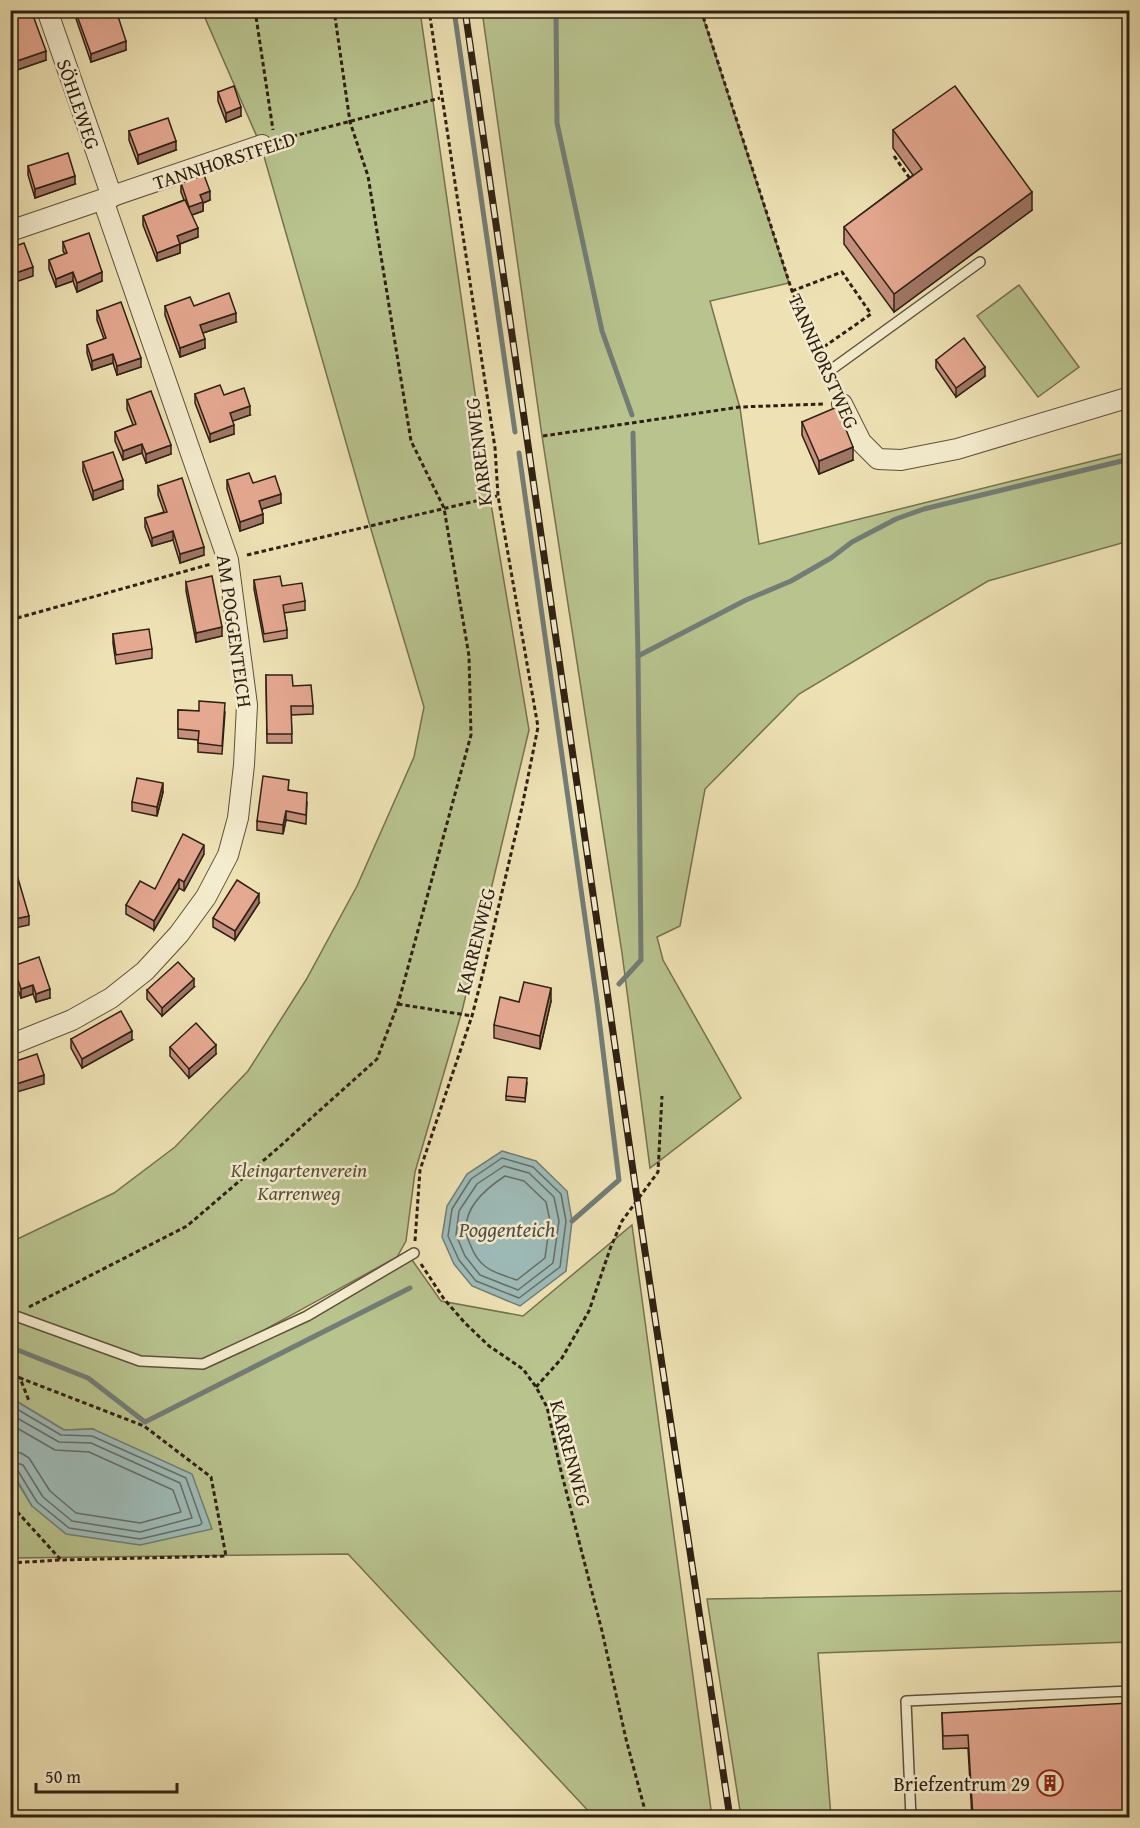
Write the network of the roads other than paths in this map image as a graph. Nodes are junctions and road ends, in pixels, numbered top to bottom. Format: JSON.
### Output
{"nodes":[{"id":1,"x":47,"y":10,"type":"edge"},
{"id":2,"x":268,"y":143,"type":"road end"},
{"id":3,"x":107,"y":199,"type":"junction"},
{"id":4,"x":10,"y":231,"type":"edge"},
{"id":5,"x":980,"y":262,"type":"dead end"},
{"id":6,"x":828,"y":372,"type":"road end"},
{"id":7,"x":1130,"y":397,"type":"edge"},
{"id":8,"x":842,"y":404,"type":"road end"},
{"id":9,"x":10,"y":1045,"type":"edge"},
{"id":10,"x":414,"y":1253,"type":"road end"},
{"id":11,"x":13,"y":1315,"type":"edge"},
{"id":12,"x":1130,"y":1691,"type":"edge"},
{"id":13,"x":911,"y":1818,"type":"edge"}],
"edges":[{"from":1,"to":3,"type":"street","name":"SÖHLEWEG"},
{"from":2,"to":3,"type":"street","name":"TANNHORSTFELD"},
{"from":3,"to":4,"type":"street","name":"TANNHORSTFELD"},
{"from":3,"to":9,"type":"street","name":"AM POGGENTEICH"},
{"from":5,"to":6,"type":"lane"},
{"from":7,"to":8,"type":"street","name":"TANNHORSTWEG"},
{"from":10,"to":11,"type":"lane"},
{"from":12,"to":13,"type":"lane"}]}
